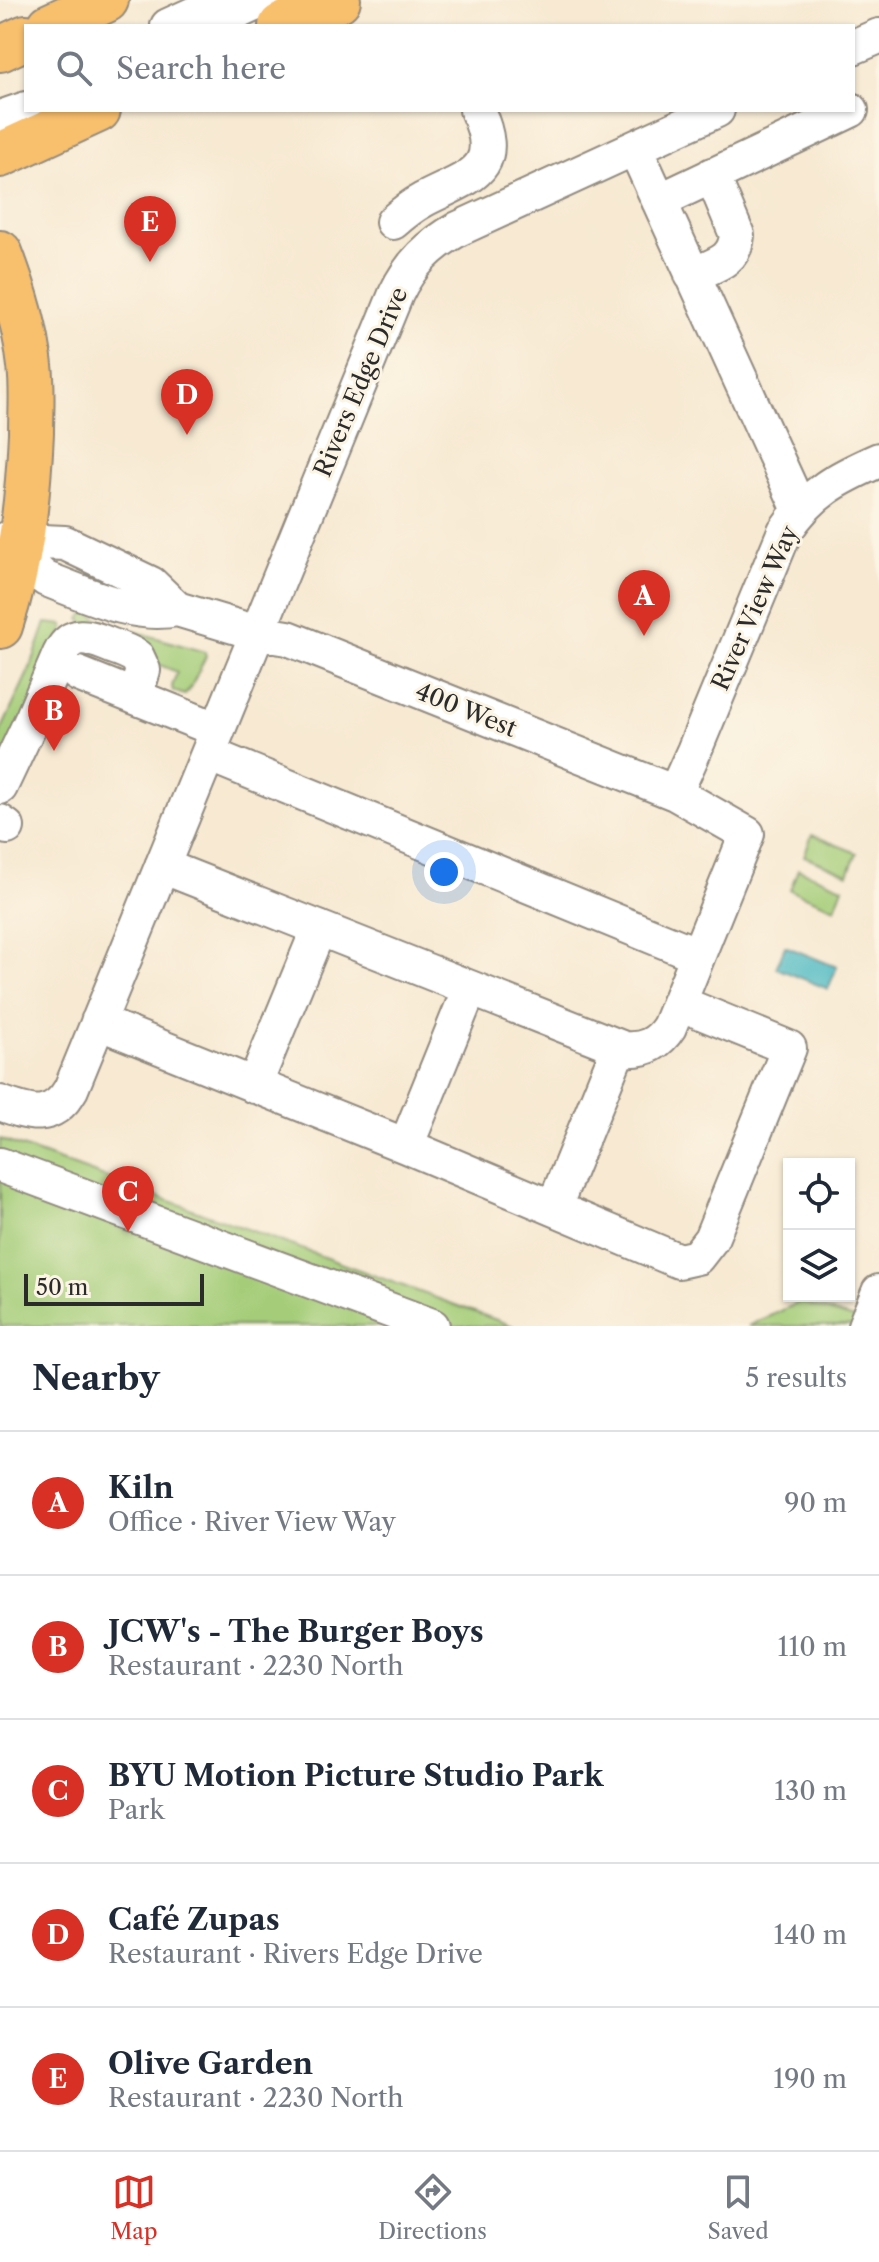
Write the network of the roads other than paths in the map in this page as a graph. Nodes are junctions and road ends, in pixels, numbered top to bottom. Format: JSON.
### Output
{"nodes":[{"id":1,"x":106,"y":0,"type":"edge"},
{"id":2,"x":225,"y":0,"type":"edge"},
{"id":3,"x":263,"y":0,"type":"edge"},
{"id":4,"x":338,"y":0,"type":"edge"},
{"id":5,"x":54,"y":24,"type":"edge"},
{"id":6,"x":172,"y":24,"type":"edge"},
{"id":7,"x":211,"y":24,"type":"edge"},
{"id":8,"x":285,"y":24,"type":"edge"},
{"id":9,"x":879,"y":36,"type":"edge"},
{"id":10,"x":24,"y":38,"type":"edge"},
{"id":11,"x":855,"y":46,"type":"edge"},
{"id":12,"x":0,"y":49,"type":"edge"},
{"id":13,"x":24,"y":92,"type":"edge"},
{"id":14,"x":879,"y":97,"type":"edge"},
{"id":15,"x":0,"y":99,"type":"edge"},
{"id":16,"x":855,"y":109,"type":"edge"},
{"id":17,"x":24,"y":110,"type":"edge"},
{"id":18,"x":94,"y":112,"type":"edge"},
{"id":19,"x":478,"y":112,"type":"edge"},
{"id":20,"x":713,"y":112,"type":"edge"},
{"id":21,"x":848,"y":112,"type":"edge"},
{"id":22,"x":0,"y":118,"type":"edge"},
{"id":23,"x":635,"y":148,"type":"junction"},
{"id":24,"x":0,"y":155,"type":"edge"},
{"id":25,"x":712,"y":175,"type":"junction"},
{"id":26,"x":659,"y":201,"type":"junction"},
{"id":27,"x":393,"y":222,"type":"dead end"},
{"id":28,"x":0,"y":253,"type":"edge"},
{"id":29,"x":692,"y":275,"type":"junction"},
{"id":30,"x":879,"y":460,"type":"edge"},
{"id":31,"x":800,"y":510,"type":"junction"},
{"id":32,"x":7,"y":546,"type":"edge"},
{"id":33,"x":0,"y":626,"type":"edge"},
{"id":34,"x":257,"y":633,"type":"junction"},
{"id":35,"x":78,"y":674,"type":"dead end"},
{"id":36,"x":135,"y":697,"type":"junction"},
{"id":37,"x":213,"y":742,"type":"junction"},
{"id":38,"x":0,"y":787,"type":"edge"},
{"id":39,"x":675,"y":793,"type":"junction"},
{"id":40,"x":162,"y":866,"type":"junction"},
{"id":41,"x":319,"y":928,"type":"junction"},
{"id":42,"x":698,"y":955,"type":"junction"},
{"id":43,"x":470,"y":988,"type":"junction"},
{"id":44,"x":679,"y":1003,"type":"junction"},
{"id":45,"x":98,"y":1022,"type":"junction"},
{"id":46,"x":619,"y":1047,"type":"junction"},
{"id":47,"x":254,"y":1086,"type":"junction"},
{"id":48,"x":0,"y":1103,"type":"edge"},
{"id":49,"x":406,"y":1146,"type":"junction"},
{"id":50,"x":0,"y":1165,"type":"edge"},
{"id":51,"x":554,"y":1207,"type":"junction"},
{"id":52,"x":879,"y":1292,"type":"edge"},
{"id":53,"x":432,"y":1326,"type":"edge"},
{"id":54,"x":865,"y":1326,"type":"edge"}],
"edges":[{"from":1,"to":5,"type":"main road"},
{"from":2,"to":6,"type":"street"},
{"from":3,"to":7,"type":"street"},
{"from":4,"to":8,"type":"main road"},
{"from":9,"to":11,"type":"street"},
{"from":10,"to":12,"type":"main road"},
{"from":13,"to":15,"type":"street"},
{"from":14,"to":16,"type":"street"},
{"from":17,"to":22,"type":"street"},
{"from":18,"to":24,"type":"main road"},
{"from":19,"to":27,"type":"street"},
{"from":20,"to":23,"type":"street","name":"Rivers Edge Drive"},
{"from":21,"to":25,"type":"street"},
{"from":23,"to":26,"type":"street"},
{"from":23,"to":34,"type":"street","name":"Rivers Edge Drive"},
{"from":25,"to":26,"type":"street"},
{"from":25,"to":29,"type":"street"},
{"from":26,"to":29,"type":"street"},
{"from":28,"to":32,"type":"main road"},
{"from":29,"to":31,"type":"street"},
{"from":30,"to":31,"type":"street","name":"River View Way"},
{"from":31,"to":39,"type":"street","name":"River View Way"},
{"from":32,"to":33,"type":"main road"},
{"from":32,"to":34,"type":"street","name":"400 West"},
{"from":34,"to":37,"type":"street","name":"Rivers Edge Drive"},
{"from":34,"to":39,"type":"street","name":"400 West"},
{"from":35,"to":36,"type":"street"},
{"from":36,"to":37,"type":"street"},
{"from":36,"to":38,"type":"street"},
{"from":37,"to":40,"type":"street","name":"Rivers Edge Drive"},
{"from":37,"to":42,"type":"street"},
{"from":39,"to":42,"type":"street","name":"400 West"},
{"from":40,"to":41,"type":"street"},
{"from":40,"to":45,"type":"street","name":"Rivers Edge Drive"},
{"from":41,"to":43,"type":"street"},
{"from":41,"to":47,"type":"street"},
{"from":42,"to":44,"type":"street"},
{"from":43,"to":46,"type":"street"},
{"from":43,"to":49,"type":"street"},
{"from":44,"to":46,"type":"street"},
{"from":44,"to":51,"type":"street"},
{"from":45,"to":47,"type":"street"},
{"from":45,"to":48,"type":"street","name":"Rivers Edge Drive"},
{"from":46,"to":51,"type":"street"},
{"from":47,"to":49,"type":"street"},
{"from":49,"to":51,"type":"street"},
{"from":50,"to":53,"type":"street"},
{"from":52,"to":54,"type":"street"}]}
